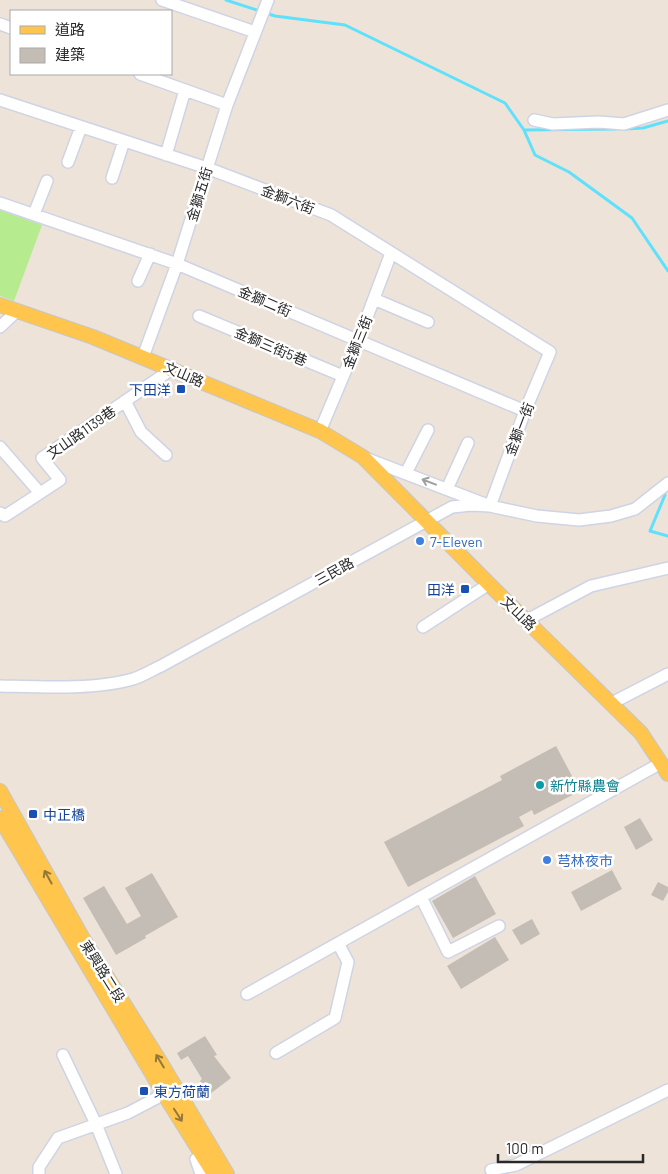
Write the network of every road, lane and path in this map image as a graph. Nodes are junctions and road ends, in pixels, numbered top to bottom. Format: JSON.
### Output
{"nodes":[{"id":1,"x":162,"y":0,"type":"edge"},
{"id":2,"x":268,"y":0,"type":"edge"},
{"id":3,"x":255,"y":32,"type":"junction"},
{"id":4,"x":143,"y":75,"type":"edge"},
{"id":5,"x":185,"y":90,"type":"junction"},
{"id":6,"x":0,"y":100,"type":"edge"},
{"id":7,"x":227,"y":105,"type":"junction"},
{"id":8,"x":668,"y":110,"type":"edge"},
{"id":9,"x":534,"y":120,"type":"dead end"},
{"id":10,"x":81,"y":127,"type":"junction"},
{"id":11,"x":124,"y":141,"type":"junction"},
{"id":12,"x":166,"y":155,"type":"junction"},
{"id":13,"x":68,"y":162,"type":"dead end"},
{"id":14,"x":207,"y":168,"type":"junction"},
{"id":15,"x":112,"y":178,"type":"dead end"},
{"id":16,"x":47,"y":181,"type":"dead end"},
{"id":17,"x":0,"y":202,"type":"edge"},
{"id":18,"x":34,"y":214,"type":"junction"},
{"id":19,"x":391,"y":253,"type":"junction"},
{"id":20,"x":150,"y":254,"type":"junction"},
{"id":21,"x":177,"y":264,"type":"junction"},
{"id":22,"x":138,"y":281,"type":"dead end"},
{"id":23,"x":374,"y":299,"type":"junction"},
{"id":24,"x":0,"y":305,"type":"edge"},
{"id":25,"x":17,"y":310,"type":"junction"},
{"id":26,"x":199,"y":316,"type":"dead end"},
{"id":27,"x":428,"y":322,"type":"dead end"},
{"id":28,"x":0,"y":327,"type":"edge"},
{"id":29,"x":358,"y":341,"type":"junction"},
{"id":30,"x":550,"y":352,"type":"joint"},
{"id":31,"x":143,"y":357,"type":"junction"},
{"id":32,"x":172,"y":369,"type":"junction"},
{"id":33,"x":343,"y":376,"type":"junction"},
{"id":34,"x":125,"y":401,"type":"junction"},
{"id":35,"x":525,"y":411,"type":"junction"},
{"id":36,"x":428,"y":430,"type":"dead end"},
{"id":37,"x":320,"y":431,"type":"junction"},
{"id":38,"x":468,"y":444,"type":"dead end"},
{"id":39,"x":0,"y":447,"type":"edge"},
{"id":40,"x":166,"y":455,"type":"dead end"},
{"id":41,"x":363,"y":457,"type":"junction"},
{"id":42,"x":406,"y":474,"type":"junction"},
{"id":43,"x":668,"y":482,"type":"edge"},
{"id":44,"x":447,"y":489,"type":"junction"},
{"id":45,"x":40,"y":493,"type":"junction"},
{"id":46,"x":490,"y":506,"type":"junction"},
{"id":47,"x":2,"y":515,"type":"edge"},
{"id":48,"x":426,"y":520,"type":"junction"},
{"id":49,"x":668,"y":568,"type":"edge"},
{"id":50,"x":489,"y":584,"type":"junction"},
{"id":51,"x":527,"y":620,"type":"junction"},
{"id":52,"x":424,"y":627,"type":"dead end"},
{"id":53,"x":668,"y":674,"type":"edge"},
{"id":54,"x":0,"y":686,"type":"edge"},
{"id":55,"x":610,"y":704,"type":"junction"},
{"id":56,"x":666,"y":770,"type":"edge"},
{"id":57,"x":0,"y":791,"type":"edge"},
{"id":58,"x":0,"y":818,"type":"edge"},
{"id":59,"x":421,"y":897,"type":"junction"},
{"id":60,"x":499,"y":926,"type":"dead end"},
{"id":61,"x":338,"y":943,"type":"junction"},
{"id":62,"x":99,"y":973,"type":"junction"},
{"id":63,"x":248,"y":994,"type":"dead end"},
{"id":64,"x":276,"y":1053,"type":"dead end"},
{"id":65,"x":63,"y":1056,"type":"dead end"},
{"id":66,"x":668,"y":1090,"type":"edge"},
{"id":67,"x":170,"y":1091,"type":"junction"},
{"id":68,"x":96,"y":1124,"type":"junction"},
{"id":69,"x":207,"y":1151,"type":"junction"},
{"id":70,"x":491,"y":1170,"type":"dead end"},
{"id":71,"x":38,"y":1174,"type":"edge"},
{"id":72,"x":116,"y":1174,"type":"edge"},
{"id":73,"x":201,"y":1174,"type":"edge"},
{"id":74,"x":214,"y":1174,"type":"edge"},
{"id":75,"x":227,"y":1174,"type":"edge"}],
"edges":[{"from":1,"to":3,"type":"street"},
{"from":2,"to":3,"type":"street","name":"金獅五街"},
{"from":3,"to":7,"type":"street","name":"金獅五街"},
{"from":4,"to":5,"type":"street"},
{"from":5,"to":7,"type":"street"},
{"from":5,"to":12,"type":"street"},
{"from":6,"to":10,"type":"street","name":"金獅六街"},
{"from":7,"to":14,"type":"street","name":"金獅五街"},
{"from":8,"to":9,"type":"street"},
{"from":10,"to":11,"type":"street","name":"金獅六街"},
{"from":10,"to":13,"type":"street"},
{"from":11,"to":12,"type":"street","name":"金獅六街"},
{"from":11,"to":15,"type":"street"},
{"from":12,"to":14,"type":"street","name":"金獅六街"},
{"from":14,"to":19,"type":"street","name":"金獅六街"},
{"from":14,"to":21,"type":"street","name":"金獅五街"},
{"from":16,"to":18,"type":"street"},
{"from":17,"to":18,"type":"street","name":"金獅二街"},
{"from":18,"to":20,"type":"street","name":"金獅二街"},
{"from":19,"to":23,"type":"street","name":"金獅三街"},
{"from":19,"to":30,"type":"street","name":"金獅六街"},
{"from":20,"to":21,"type":"street","name":"金獅二街"},
{"from":20,"to":22,"type":"street"},
{"from":21,"to":29,"type":"street","name":"金獅二街"},
{"from":21,"to":31,"type":"street","name":"金獅五街"},
{"from":23,"to":27,"type":"street"},
{"from":23,"to":29,"type":"street","name":"金獅三街"},
{"from":24,"to":25,"type":"main road","name":"文山路"},
{"from":25,"to":28,"type":"street"},
{"from":25,"to":31,"type":"main road","name":"文山路"},
{"from":26,"to":33,"type":"street","name":"金獅三街5巷"},
{"from":29,"to":33,"type":"street","name":"金獅三街"},
{"from":29,"to":35,"type":"street","name":"金獅二街"},
{"from":30,"to":35,"type":"street","name":"金獅一街"},
{"from":31,"to":32,"type":"main road","name":"文山路"},
{"from":32,"to":34,"type":"street","name":"文山路1139巷"},
{"from":32,"to":37,"type":"main road","name":"文山路"},
{"from":33,"to":37,"type":"street","name":"金獅三街"},
{"from":34,"to":40,"type":"street"},
{"from":34,"to":45,"type":"street","name":"文山路1139巷"},
{"from":35,"to":46,"type":"street","name":"金獅一街"},
{"from":36,"to":42,"type":"street"},
{"from":37,"to":41,"type":"main road","name":"文山路"},
{"from":38,"to":44,"type":"street"},
{"from":39,"to":45,"type":"street"},
{"from":41,"to":42,"type":"street","name":"文山路"},
{"from":41,"to":48,"type":"main road","name":"文山路"},
{"from":44,"to":42,"type":"street","name":"文山路","one_way":true},
{"from":43,"to":46,"type":"street","name":"三民路"},
{"from":44,"to":46,"type":"street","name":"文山路"},
{"from":45,"to":47,"type":"street","name":"文山路1139巷"},
{"from":46,"to":48,"type":"street","name":"三民路"},
{"from":48,"to":50,"type":"main road","name":"文山路"},
{"from":48,"to":54,"type":"street","name":"三民路"},
{"from":49,"to":51,"type":"street"},
{"from":50,"to":51,"type":"main road","name":"文山路"},
{"from":50,"to":52,"type":"street"},
{"from":51,"to":55,"type":"main road","name":"文山路"},
{"from":53,"to":55,"type":"street"},
{"from":55,"to":56,"type":"main road","name":"文山路"},
{"from":56,"to":59,"type":"street"},
{"from":62,"to":57,"type":"main road","name":"東興路二段","one_way":true},
{"from":58,"to":62,"type":"main road","name":"東興路二段"},
{"from":59,"to":60,"type":"street"},
{"from":59,"to":61,"type":"street"},
{"from":61,"to":63,"type":"street"},
{"from":61,"to":64,"type":"street"},
{"from":62,"to":67,"type":"main road","name":"東興路二段"},
{"from":65,"to":68,"type":"street"},
{"from":66,"to":70,"type":"street"},
{"from":67,"to":68,"type":"street"},
{"from":67,"to":69,"type":"main road","name":"東興路二段"},
{"from":68,"to":71,"type":"street"},
{"from":68,"to":72,"type":"street"},
{"from":69,"to":73,"type":"street"},
{"from":69,"to":74,"type":"main road"},
{"from":69,"to":75,"type":"main road"}]}
